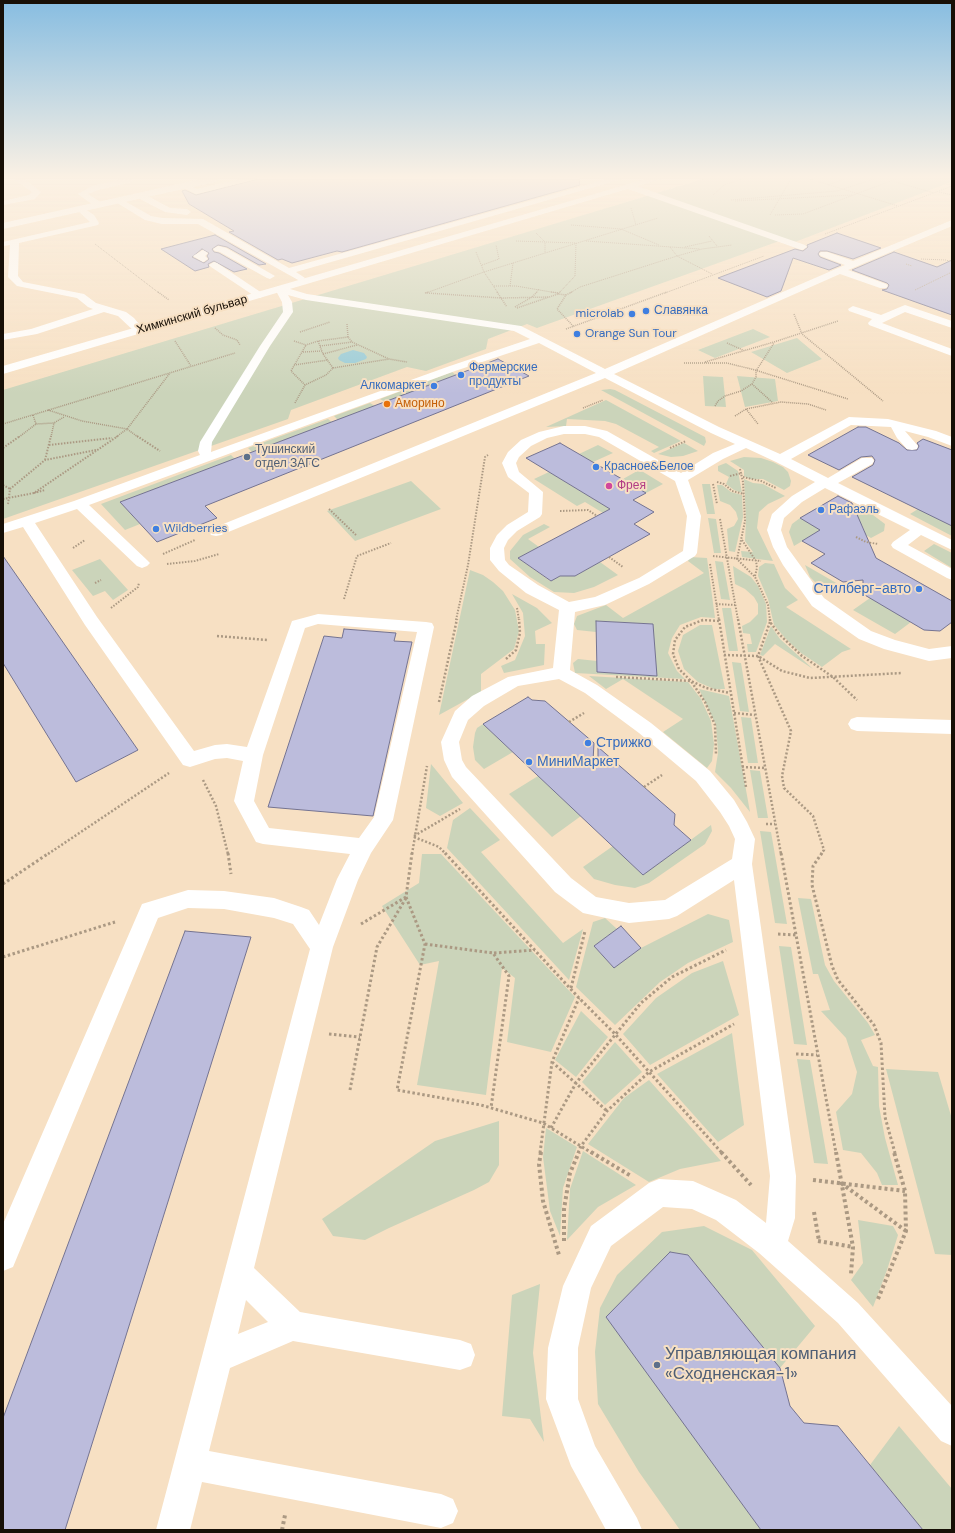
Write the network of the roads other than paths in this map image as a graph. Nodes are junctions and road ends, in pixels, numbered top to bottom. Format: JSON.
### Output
{"nodes":[{"id":1,"x":15,"y":251,"type":"edge"},
{"id":2,"x":224,"y":251,"type":"edge"},
{"id":3,"x":252,"y":251,"type":"edge"},
{"id":4,"x":362,"y":251,"type":"edge"},
{"id":5,"x":414,"y":251,"type":"edge"},
{"id":6,"x":888,"y":251,"type":"edge"},
{"id":7,"x":824,"y":254,"type":"dead end"},
{"id":8,"x":855,"y":265,"type":"junction"},
{"id":9,"x":214,"y":266,"type":"dead end"},
{"id":10,"x":289,"y":271,"type":"junction"},
{"id":11,"x":841,"y":271,"type":"junction"},
{"id":12,"x":306,"y":282,"type":"junction"},
{"id":13,"x":883,"y":286,"type":"dead end"},
{"id":14,"x":284,"y":288,"type":"junction"},
{"id":15,"x":260,"y":295,"type":"junction"},
{"id":16,"x":864,"y":308,"type":"road end"},
{"id":17,"x":102,"y":309,"type":"junction"},
{"id":18,"x":881,"y":319,"type":"junction"},
{"id":19,"x":952,"y":325,"type":"edge"},
{"id":20,"x":139,"y":330,"type":"junction"},
{"id":21,"x":3,"y":337,"type":"edge"},
{"id":22,"x":538,"y":340,"type":"junction"},
{"id":23,"x":952,"y":353,"type":"edge"},
{"id":24,"x":3,"y":370,"type":"edge"},
{"id":25,"x":604,"y":373,"type":"junction"},
{"id":26,"x":896,"y":425,"type":"junction"},
{"id":27,"x":952,"y":442,"type":"edge"},
{"id":28,"x":745,"y":444,"type":"junction"},
{"id":29,"x":912,"y":446,"type":"dead end"},
{"id":30,"x":208,"y":457,"type":"junction"},
{"id":31,"x":781,"y":459,"type":"junction"},
{"id":32,"x":867,"y":461,"type":"dead end"},
{"id":33,"x":681,"y":479,"type":"junction"},
{"id":34,"x":827,"y":483,"type":"junction"},
{"id":35,"x":79,"y":504,"type":"junction"},
{"id":36,"x":27,"y":522,"type":"junction"},
{"id":37,"x":3,"y":529,"type":"edge"},
{"id":38,"x":920,"y":529,"type":"junction"},
{"id":39,"x":216,"y":532,"type":"dead end"},
{"id":40,"x":952,"y":546,"type":"edge"},
{"id":41,"x":142,"y":563,"type":"road end"},
{"id":42,"x":952,"y":575,"type":"edge"},
{"id":43,"x":567,"y":608,"type":"junction"},
{"id":44,"x":952,"y":652,"type":"edge"},
{"id":45,"x":561,"y":674,"type":"junction"},
{"id":46,"x":857,"y":724,"type":"dead end"},
{"id":47,"x":952,"y":728,"type":"edge"},
{"id":48,"x":254,"y":755,"type":"junction"},
{"id":49,"x":364,"y":847,"type":"junction"},
{"id":50,"x":742,"y":864,"type":"junction"},
{"id":51,"x":322,"y":947,"type":"junction"},
{"id":52,"x":775,"y":1230,"type":"junction"},
{"id":53,"x":3,"y":1257,"type":"edge"},
{"id":54,"x":239,"y":1273,"type":"junction"},
{"id":55,"x":293,"y":1326,"type":"junction"},
{"id":56,"x":460,"y":1354,"type":"dead end"},
{"id":57,"x":217,"y":1358,"type":"junction"},
{"id":58,"x":952,"y":1430,"type":"edge"},
{"id":59,"x":190,"y":1464,"type":"junction"},
{"id":60,"x":441,"y":1511,"type":"dead end"},
{"id":61,"x":173,"y":1530,"type":"edge"},
{"id":62,"x":625,"y":1530,"type":"edge"}],
"edges":[{"from":1,"to":17,"type":"lane"},
{"from":2,"to":14,"type":"lane"},
{"from":3,"to":10,"type":"lane"},
{"from":4,"to":10,"type":"lane"},
{"from":5,"to":12,"type":"main road","name":"Химкинский бульвар"},
{"from":6,"to":8,"type":"lane"},
{"from":7,"to":8,"type":"lane"},
{"from":8,"to":11,"type":"lane"},
{"from":9,"to":15,"type":"lane"},
{"from":10,"to":12,"type":"lane"},
{"from":11,"to":13,"type":"lane"},
{"from":11,"to":25,"type":"lane"},
{"from":12,"to":14,"type":"main road","name":"Химкинский бульвар"},
{"from":14,"to":15,"type":"main road","name":"Химкинский бульвар"},
{"from":14,"to":22,"type":"lane"},
{"from":14,"to":30,"type":"lane"},
{"from":15,"to":20,"type":"main road","name":"Химкинский бульвар"},
{"from":16,"to":18,"type":"lane"},
{"from":17,"to":20,"type":"lane"},
{"from":17,"to":21,"type":"lane"},
{"from":18,"to":19,"type":"lane"},
{"from":18,"to":23,"type":"lane"},
{"from":20,"to":24,"type":"main road","name":"Химкинский бульвар"},
{"from":22,"to":25,"type":"lane"},
{"from":22,"to":30,"type":"lane"},
{"from":25,"to":28,"type":"lane"},
{"from":25,"to":39,"type":"lane"},
{"from":26,"to":27,"type":"lane"},
{"from":26,"to":29,"type":"lane"},
{"from":26,"to":31,"type":"lane"},
{"from":28,"to":31,"type":"lane"},
{"from":28,"to":33,"type":"lane"},
{"from":30,"to":35,"type":"lane"},
{"from":31,"to":34,"type":"lane"},
{"from":32,"to":34,"type":"lane"},
{"from":33,"to":43,"type":"lane"},
{"from":33,"to":43,"type":"lane"},
{"from":34,"to":38,"type":"lane"},
{"from":34,"to":44,"type":"lane"},
{"from":35,"to":36,"type":"lane"},
{"from":35,"to":41,"type":"lane"},
{"from":36,"to":37,"type":"lane"},
{"from":36,"to":48,"type":"lane"},
{"from":38,"to":40,"type":"lane"},
{"from":38,"to":42,"type":"lane"},
{"from":43,"to":45,"type":"lane"},
{"from":45,"to":50,"type":"lane"},
{"from":45,"to":50,"type":"lane"},
{"from":46,"to":47,"type":"lane"},
{"from":48,"to":49,"type":"lane"},
{"from":48,"to":49,"type":"lane"},
{"from":49,"to":51,"type":"lane"},
{"from":50,"to":52,"type":"lane"},
{"from":51,"to":53,"type":"lane"},
{"from":51,"to":54,"type":"lane"},
{"from":52,"to":58,"type":"lane"},
{"from":52,"to":62,"type":"lane"},
{"from":54,"to":55,"type":"lane"},
{"from":54,"to":57,"type":"lane"},
{"from":55,"to":56,"type":"lane"},
{"from":55,"to":57,"type":"lane"},
{"from":57,"to":59,"type":"lane"},
{"from":59,"to":60,"type":"lane"},
{"from":59,"to":61,"type":"lane"}]}
